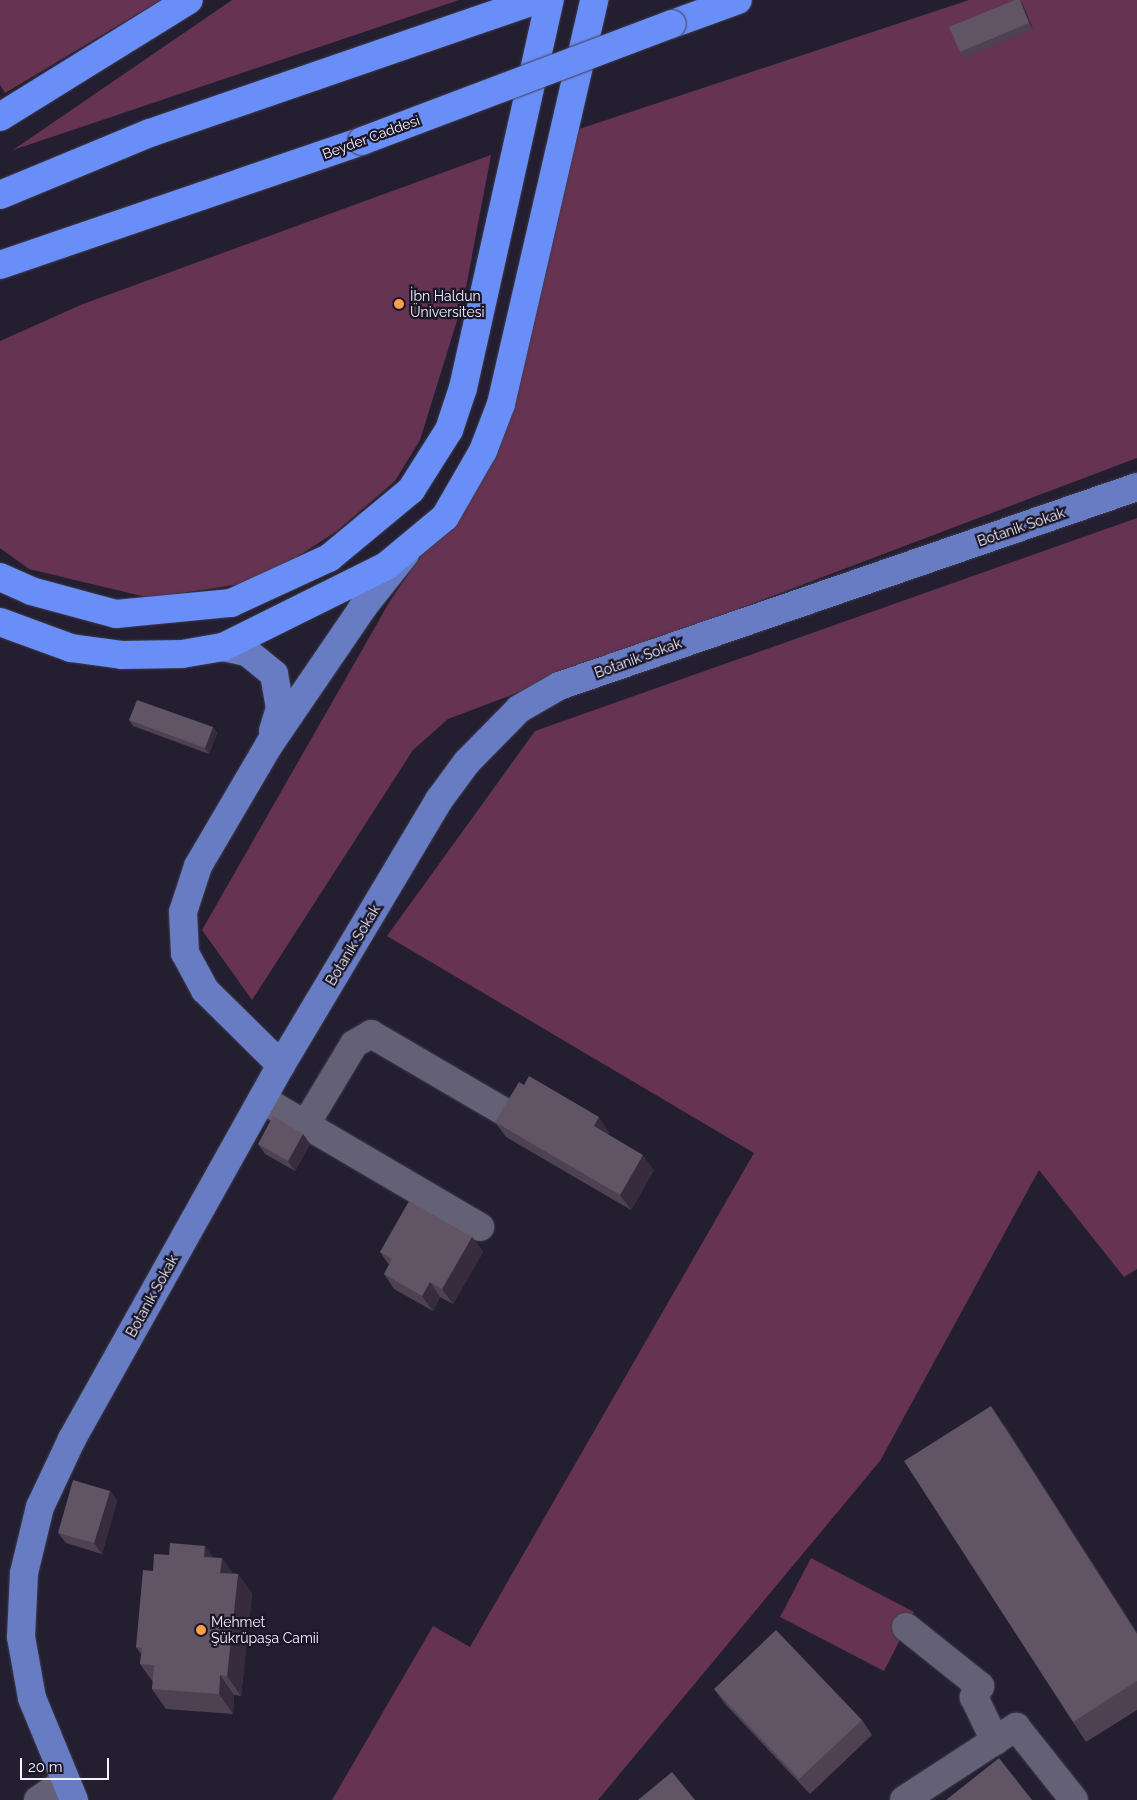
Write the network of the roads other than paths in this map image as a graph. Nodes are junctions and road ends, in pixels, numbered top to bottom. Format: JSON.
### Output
{"nodes":[{"id":1,"x":189,"y":0,"type":"edge"},
{"id":2,"x":536,"y":0,"type":"edge"},
{"id":3,"x":550,"y":0,"type":"edge"},
{"id":4,"x":594,"y":0,"type":"edge"},
{"id":5,"x":738,"y":0,"type":"edge"},
{"id":6,"x":0,"y":117,"type":"edge"},
{"id":7,"x":0,"y":195,"type":"edge"},
{"id":8,"x":6,"y":267,"type":"edge"},
{"id":9,"x":1137,"y":487,"type":"edge"},
{"id":10,"x":409,"y":549,"type":"junction"},
{"id":11,"x":0,"y":577,"type":"edge"},
{"id":12,"x":0,"y":622,"type":"edge"},
{"id":13,"x":223,"y":647,"type":"junction"},
{"id":14,"x":270,"y":745,"type":"junction"},
{"id":15,"x":281,"y":1065,"type":"junction"},
{"id":16,"x":262,"y":1099,"type":"junction"},
{"id":17,"x":513,"y":1117,"type":"edge"},
{"id":18,"x":306,"y":1124,"type":"junction"},
{"id":19,"x":480,"y":1227,"type":"dead end"},
{"id":20,"x":906,"y":1628,"type":"dead end"},
{"id":21,"x":995,"y":1741,"type":"junction"},
{"id":22,"x":69,"y":1791,"type":"edge"},
{"id":23,"x":38,"y":1800,"type":"edge"},
{"id":24,"x":904,"y":1800,"type":"edge"},
{"id":25,"x":1074,"y":1800,"type":"edge"}],
"edges":[{"from":1,"to":6,"type":"highway"},
{"from":2,"to":7,"type":"highway"},
{"from":3,"to":11,"type":"highway"},
{"from":4,"to":10,"type":"highway"},
{"from":5,"to":8,"type":"highway","name":"Beyder Caddesi","bridge":true},
{"from":9,"to":15,"type":"main road","name":"Botanik Sokak"},
{"from":10,"to":13,"type":"highway"},
{"from":10,"to":14,"type":"main road"},
{"from":12,"to":13,"type":"highway"},
{"from":13,"to":14,"type":"main road"},
{"from":14,"to":15,"type":"main road"},
{"from":15,"to":16,"type":"main road","name":"Botanik Sokak"},
{"from":16,"to":18,"type":"lane"},
{"from":16,"to":22,"type":"main road","name":"Botanik Sokak"},
{"from":17,"to":18,"type":"lane"},
{"from":18,"to":19,"type":"lane"},
{"from":20,"to":21,"type":"lane"},
{"from":21,"to":24,"type":"lane"},
{"from":21,"to":25,"type":"lane"},
{"from":22,"to":23,"type":"lane"}]}
